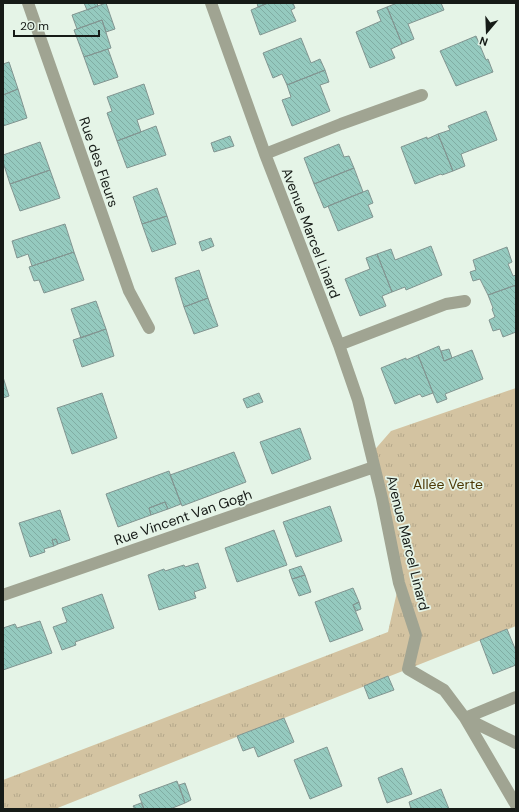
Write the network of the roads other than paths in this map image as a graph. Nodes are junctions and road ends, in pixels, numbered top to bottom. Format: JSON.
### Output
{"nodes":[{"id":1,"x":28,"y":3,"type":"edge"},
{"id":2,"x":211,"y":3,"type":"edge"},
{"id":3,"x":422,"y":95,"type":"dead end"},
{"id":4,"x":265,"y":154,"type":"junction"},
{"id":5,"x":465,"y":301,"type":"dead end"},
{"id":6,"x":149,"y":328,"type":"dead end"},
{"id":7,"x":339,"y":345,"type":"junction"},
{"id":8,"x":374,"y":467,"type":"junction"},
{"id":9,"x":3,"y":595,"type":"edge"},
{"id":10,"x":516,"y":697,"type":"edge"},
{"id":11,"x":465,"y":718,"type":"junction"},
{"id":12,"x":516,"y":743,"type":"edge"},
{"id":13,"x":516,"y":805,"type":"edge"}],
"edges":[{"from":1,"to":6,"type":"street","name":"Rue des Fleurs"},
{"from":2,"to":4,"type":"street","name":"Avenue Marcel Linard"},
{"from":3,"to":4,"type":"street","name":"Avenue Marcel Linard"},
{"from":4,"to":7,"type":"street","name":"Avenue Marcel Linard"},
{"from":5,"to":7,"type":"street"},
{"from":7,"to":8,"type":"street","name":"Avenue Marcel Linard"},
{"from":8,"to":9,"type":"street","name":"Rue Vincent Van Gogh"},
{"from":8,"to":11,"type":"street","name":"Avenue Marcel Linard"},
{"from":10,"to":11,"type":"street"},
{"from":11,"to":12,"type":"street"},
{"from":11,"to":13,"type":"street","name":"Avenue Marcel Linard"}]}
